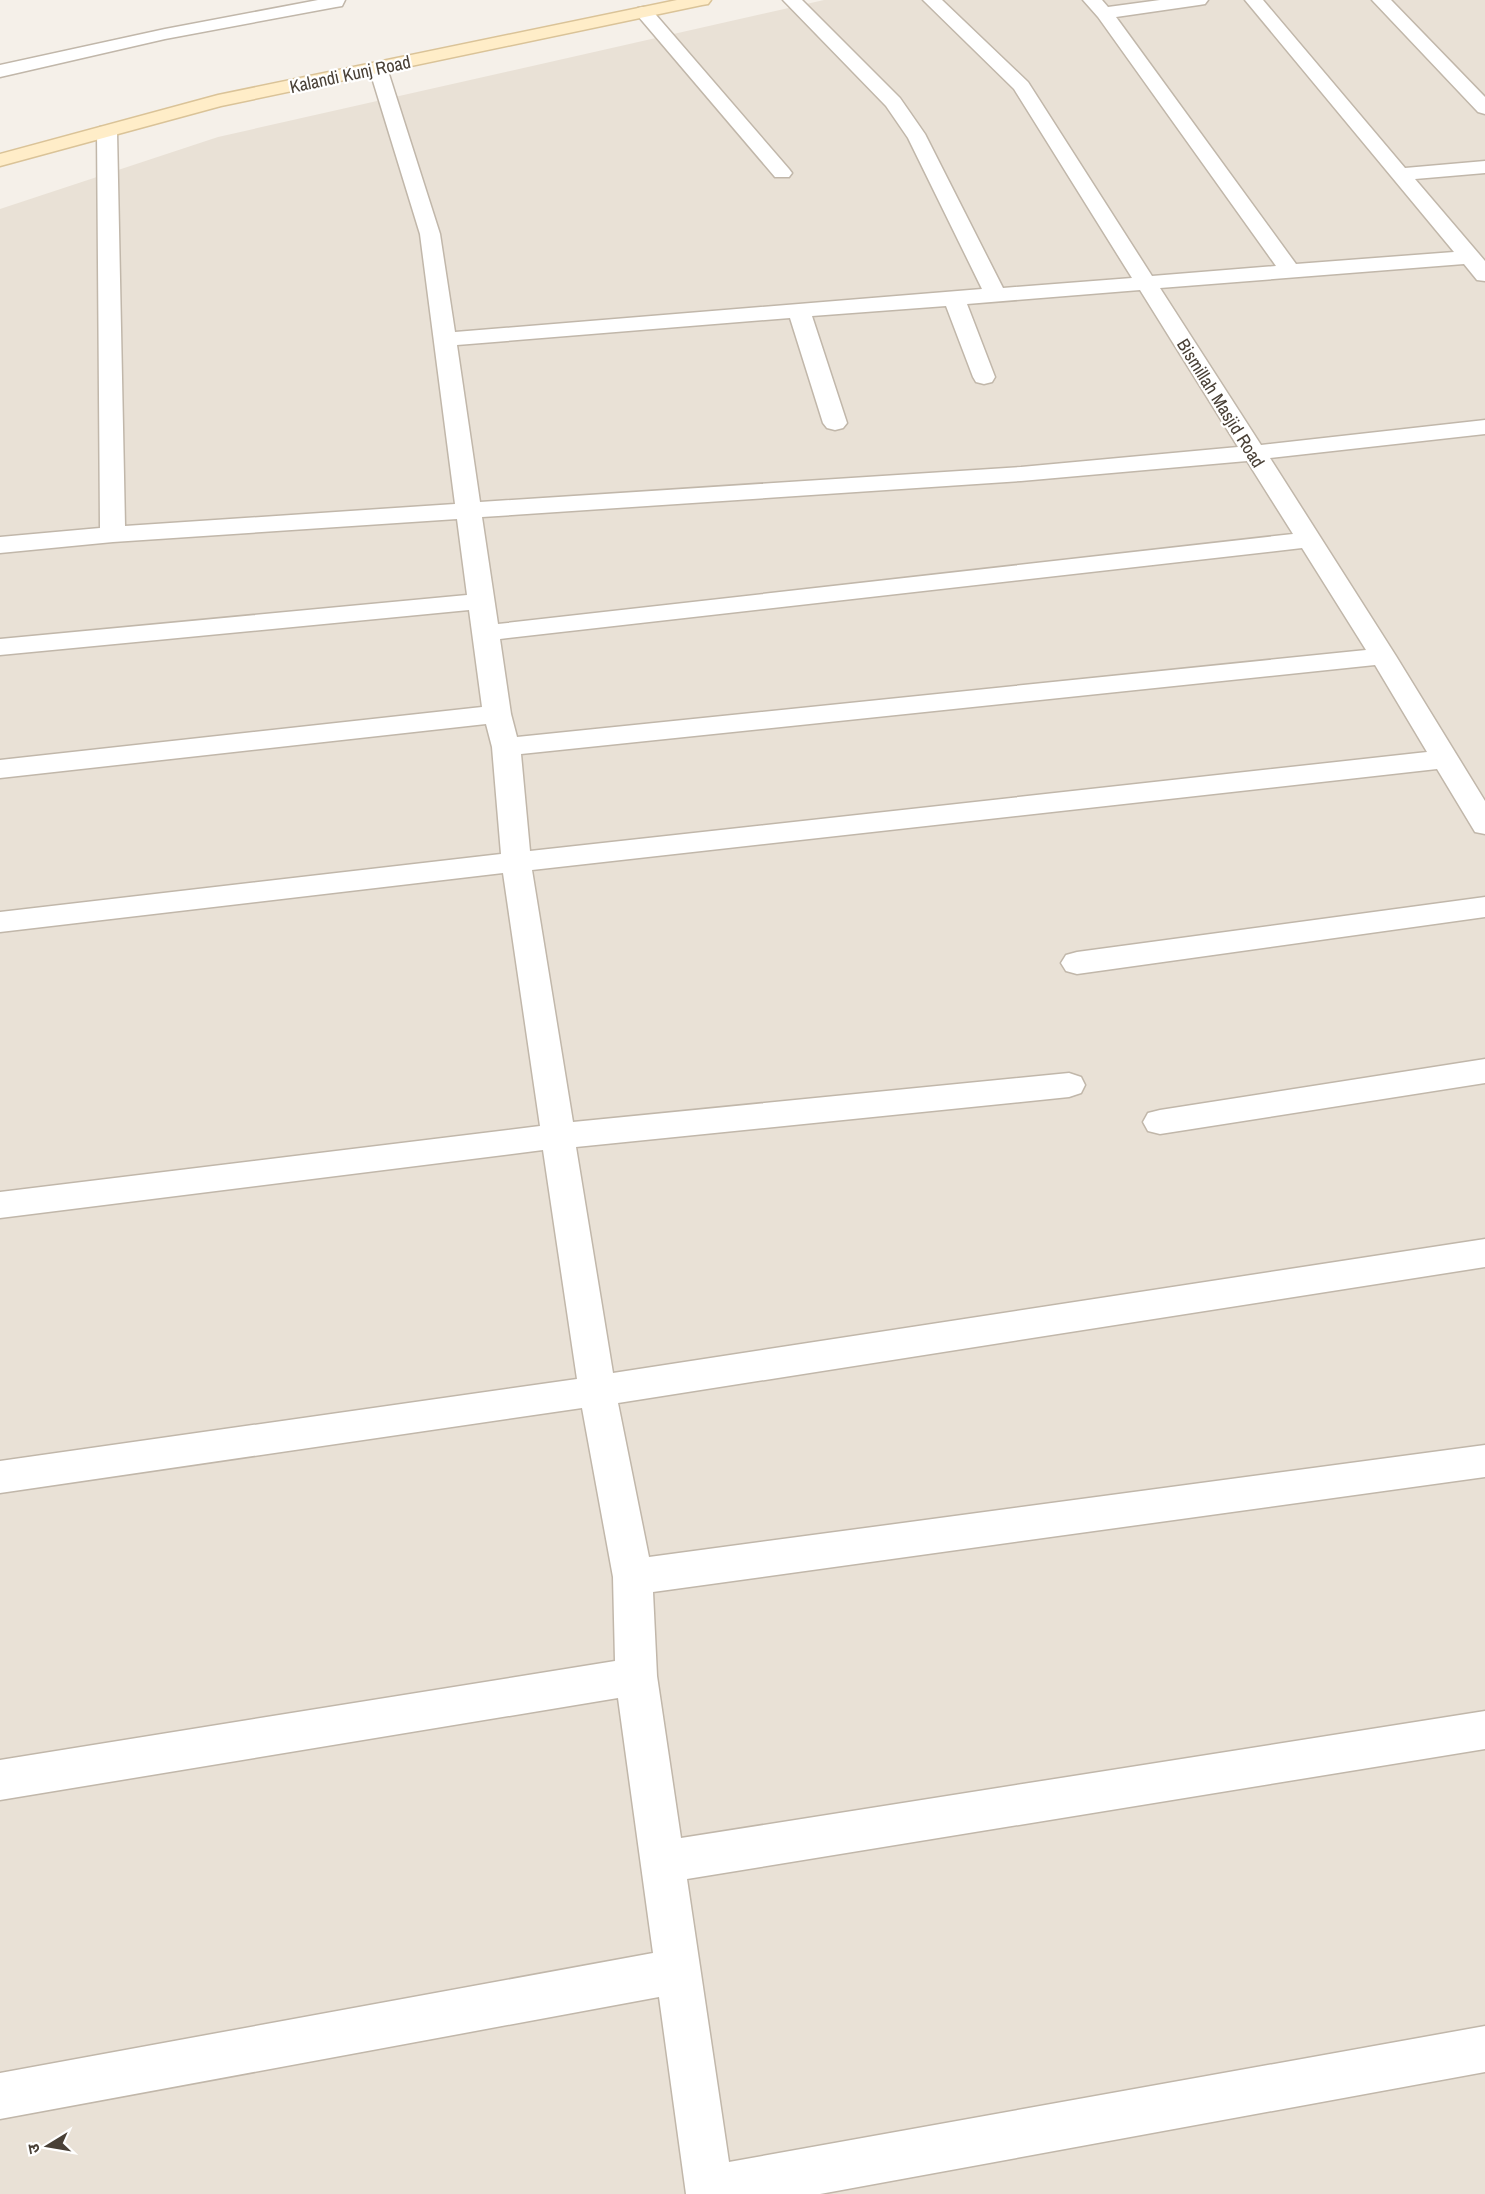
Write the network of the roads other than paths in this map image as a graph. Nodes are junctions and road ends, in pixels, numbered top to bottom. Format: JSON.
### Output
{"nodes":[{"id":1,"x":336,"y":0,"type":"edge"},
{"id":2,"x":702,"y":0,"type":"edge"},
{"id":3,"x":792,"y":0,"type":"edge"},
{"id":4,"x":932,"y":0,"type":"edge"},
{"id":5,"x":1199,"y":0,"type":"edge"},
{"id":6,"x":1254,"y":0,"type":"edge"},
{"id":7,"x":1381,"y":0,"type":"edge"},
{"id":8,"x":1098,"y":6,"type":"edge"},
{"id":9,"x":645,"y":12,"type":"junction"},
{"id":10,"x":378,"y":68,"type":"junction"},
{"id":11,"x":0,"y":71,"type":"edge"},
{"id":12,"x":1485,"y":108,"type":"edge"},
{"id":13,"x":107,"y":131,"type":"junction"},
{"id":14,"x":0,"y":160,"type":"edge"},
{"id":15,"x":1485,"y":167,"type":"edge"},
{"id":16,"x":782,"y":173,"type":"dead end"},
{"id":17,"x":1400,"y":174,"type":"junction"},
{"id":18,"x":1470,"y":257,"type":"junction"},
{"id":19,"x":1291,"y":272,"type":"junction"},
{"id":20,"x":1485,"y":275,"type":"edge"},
{"id":21,"x":1146,"y":283,"type":"junction"},
{"id":22,"x":996,"y":295,"type":"junction"},
{"id":23,"x":954,"y":299,"type":"junction"},
{"id":24,"x":798,"y":311,"type":"junction"},
{"id":25,"x":445,"y":339,"type":"junction"},
{"id":26,"x":984,"y":377,"type":"dead end"},
{"id":27,"x":836,"y":423,"type":"dead end"},
{"id":28,"x":1485,"y":426,"type":"edge"},
{"id":29,"x":1253,"y":453,"type":"junction"},
{"id":30,"x":469,"y":510,"type":"junction"},
{"id":31,"x":113,"y":534,"type":"junction"},
{"id":32,"x":1307,"y":540,"type":"junction"},
{"id":33,"x":0,"y":545,"type":"edge"},
{"id":34,"x":485,"y":617,"type":"junction"},
{"id":35,"x":0,"y":647,"type":"edge"},
{"id":36,"x":1383,"y":656,"type":"junction"},
{"id":37,"x":497,"y":714,"type":"junction"},
{"id":38,"x":506,"y":747,"type":"junction"},
{"id":39,"x":1444,"y":759,"type":"junction"},
{"id":40,"x":0,"y":769,"type":"edge"},
{"id":41,"x":1485,"y":825,"type":"edge"},
{"id":42,"x":516,"y":862,"type":"junction"},
{"id":43,"x":1485,"y":907,"type":"edge"},
{"id":44,"x":0,"y":922,"type":"edge"},
{"id":45,"x":1077,"y":963,"type":"dead end"},
{"id":46,"x":1485,"y":1071,"type":"edge"},
{"id":47,"x":1069,"y":1085,"type":"dead end"},
{"id":48,"x":1160,"y":1122,"type":"dead end"},
{"id":49,"x":558,"y":1136,"type":"junction"},
{"id":50,"x":0,"y":1205,"type":"edge"},
{"id":51,"x":1485,"y":1253,"type":"edge"},
{"id":52,"x":597,"y":1391,"type":"junction"},
{"id":53,"x":1485,"y":1461,"type":"edge"},
{"id":54,"x":0,"y":1477,"type":"edge"},
{"id":55,"x":633,"y":1577,"type":"junction"},
{"id":56,"x":636,"y":1676,"type":"junction"},
{"id":57,"x":1485,"y":1730,"type":"edge"},
{"id":58,"x":0,"y":1780,"type":"edge"},
{"id":59,"x":663,"y":1862,"type":"junction"},
{"id":60,"x":678,"y":1971,"type":"junction"},
{"id":61,"x":1485,"y":2049,"type":"edge"},
{"id":62,"x":0,"y":2096,"type":"edge"},
{"id":63,"x":710,"y":2192,"type":"edge"}],
"edges":[{"from":1,"to":11,"type":"street"},
{"from":2,"to":9,"type":"street","name":"Kalandi Kunj Road"},
{"from":3,"to":22,"type":"street"},
{"from":4,"to":21,"type":"street","name":"Bismillah Masjid Road"},
{"from":5,"to":8,"type":"street"},
{"from":6,"to":17,"type":"street"},
{"from":7,"to":12,"type":"street"},
{"from":8,"to":19,"type":"street"},
{"from":9,"to":10,"type":"street","name":"Kalandi Kunj Road"},
{"from":9,"to":16,"type":"street"},
{"from":10,"to":13,"type":"street","name":"Kalandi Kunj Road"},
{"from":10,"to":25,"type":"street"},
{"from":13,"to":14,"type":"street","name":"Kalandi Kunj Road"},
{"from":13,"to":31,"type":"street"},
{"from":15,"to":17,"type":"street"},
{"from":17,"to":18,"type":"street"},
{"from":18,"to":19,"type":"street"},
{"from":18,"to":20,"type":"street"},
{"from":19,"to":21,"type":"street"},
{"from":21,"to":22,"type":"street"},
{"from":21,"to":29,"type":"street","name":"Bismillah Masjid Road"},
{"from":22,"to":23,"type":"street"},
{"from":23,"to":24,"type":"street"},
{"from":23,"to":26,"type":"street"},
{"from":24,"to":25,"type":"street"},
{"from":24,"to":27,"type":"street"},
{"from":25,"to":30,"type":"street"},
{"from":28,"to":29,"type":"street"},
{"from":29,"to":30,"type":"street"},
{"from":29,"to":32,"type":"street","name":"Bismillah Masjid Road"},
{"from":30,"to":31,"type":"street"},
{"from":30,"to":34,"type":"street"},
{"from":31,"to":33,"type":"street"},
{"from":32,"to":34,"type":"street"},
{"from":32,"to":36,"type":"street","name":"Bismillah Masjid Road"},
{"from":34,"to":35,"type":"street"},
{"from":34,"to":37,"type":"street"},
{"from":36,"to":38,"type":"street"},
{"from":36,"to":39,"type":"street","name":"Bismillah Masjid Road"},
{"from":37,"to":38,"type":"street"},
{"from":37,"to":40,"type":"street"},
{"from":38,"to":42,"type":"street"},
{"from":39,"to":41,"type":"street","name":"Bismillah Masjid Road"},
{"from":39,"to":42,"type":"street"},
{"from":42,"to":44,"type":"street"},
{"from":42,"to":49,"type":"street"},
{"from":43,"to":45,"type":"street"},
{"from":46,"to":48,"type":"street"},
{"from":47,"to":49,"type":"street"},
{"from":49,"to":50,"type":"street"},
{"from":49,"to":52,"type":"street"},
{"from":51,"to":52,"type":"street"},
{"from":52,"to":54,"type":"street"},
{"from":52,"to":55,"type":"street"},
{"from":53,"to":55,"type":"street"},
{"from":55,"to":56,"type":"street"},
{"from":56,"to":58,"type":"street"},
{"from":56,"to":59,"type":"street"},
{"from":57,"to":59,"type":"street"},
{"from":59,"to":60,"type":"street"},
{"from":60,"to":62,"type":"street"},
{"from":60,"to":63,"type":"street"},
{"from":61,"to":63,"type":"street"}]}
